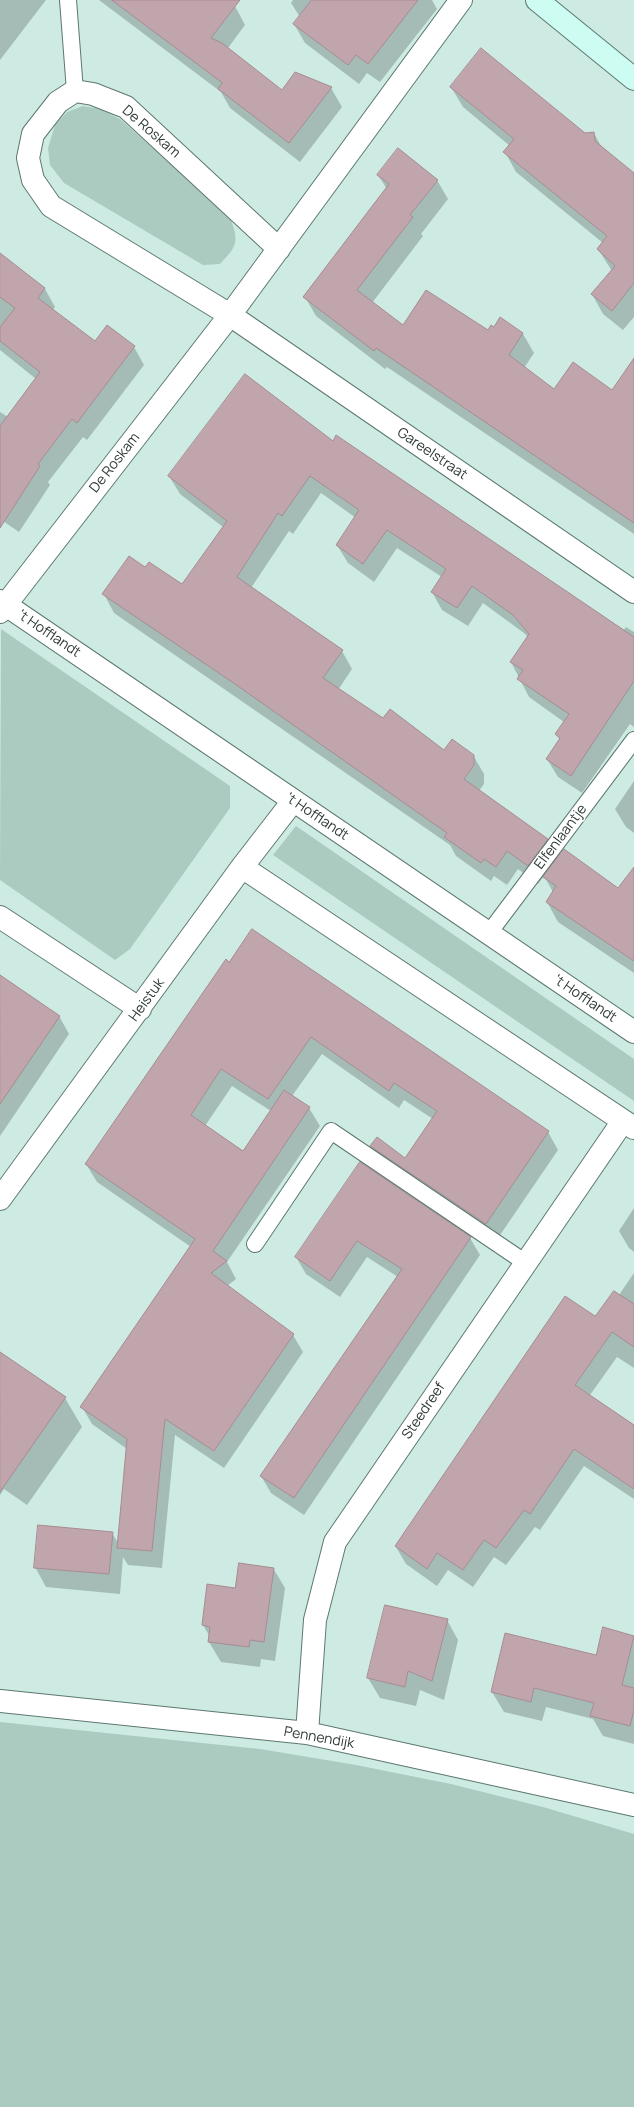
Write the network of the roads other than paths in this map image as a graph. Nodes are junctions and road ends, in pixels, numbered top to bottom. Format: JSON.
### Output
{"nodes":[{"id":1,"x":68,"y":0,"type":"edge"},
{"id":2,"x":461,"y":0,"type":"edge"},
{"id":3,"x":537,"y":0,"type":"edge"},
{"id":4,"x":634,"y":79,"type":"edge"},
{"id":5,"x":75,"y":92,"type":"junction"},
{"id":6,"x":279,"y":249,"type":"junction"},
{"id":7,"x":230,"y":315,"type":"junction"},
{"id":8,"x":634,"y":592,"type":"edge"},
{"id":9,"x":2,"y":606,"type":"edge"},
{"id":10,"x":634,"y":740,"type":"edge"},
{"id":11,"x":293,"y":801,"type":"junction"},
{"id":12,"x":242,"y":867,"type":"junction"},
{"id":13,"x":0,"y":917,"type":"edge"},
{"id":14,"x":489,"y":933,"type":"junction"},
{"id":15,"x":140,"y":1009,"type":"junction"},
{"id":16,"x":634,"y":1032,"type":"edge"},
{"id":17,"x":628,"y":1124,"type":"edge"},
{"id":18,"x":0,"y":1199,"type":"edge"},
{"id":19,"x":256,"y":1244,"type":"dead end"},
{"id":20,"x":526,"y":1263,"type":"junction"},
{"id":21,"x":0,"y":1701,"type":"edge"},
{"id":22,"x":307,"y":1733,"type":"junction"},
{"id":23,"x":634,"y":1805,"type":"edge"}],
"edges":[{"from":1,"to":5,"type":"lane"},
{"from":2,"to":6,"type":"street","name":"De Roskam"},
{"from":3,"to":4,"type":"street"},
{"from":5,"to":6,"type":"street","name":"De Roskam"},
{"from":5,"to":7,"type":"street"},
{"from":6,"to":7,"type":"street","name":"De Roskam"},
{"from":7,"to":8,"type":"street","name":"Gareelstraat"},
{"from":7,"to":9,"type":"street","name":"De Roskam"},
{"from":9,"to":11,"type":"street","name":"'t Hofflandt"},
{"from":10,"to":14,"type":"lane","name":"Elfenlaantje"},
{"from":11,"to":12,"type":"street","name":"Heistuk"},
{"from":11,"to":14,"type":"street","name":"'t Hofflandt"},
{"from":12,"to":15,"type":"street","name":"Heistuk"},
{"from":12,"to":17,"type":"street"},
{"from":13,"to":15,"type":"street"},
{"from":14,"to":16,"type":"street","name":"'t Hofflandt"},
{"from":15,"to":18,"type":"street","name":"Heistuk"},
{"from":17,"to":20,"type":"street","name":"Steedreef"},
{"from":19,"to":20,"type":"lane"},
{"from":20,"to":22,"type":"street","name":"Steedreef"},
{"from":21,"to":22,"type":"street","name":"Pennendijk"},
{"from":22,"to":23,"type":"street","name":"Pennendijk"}]}
